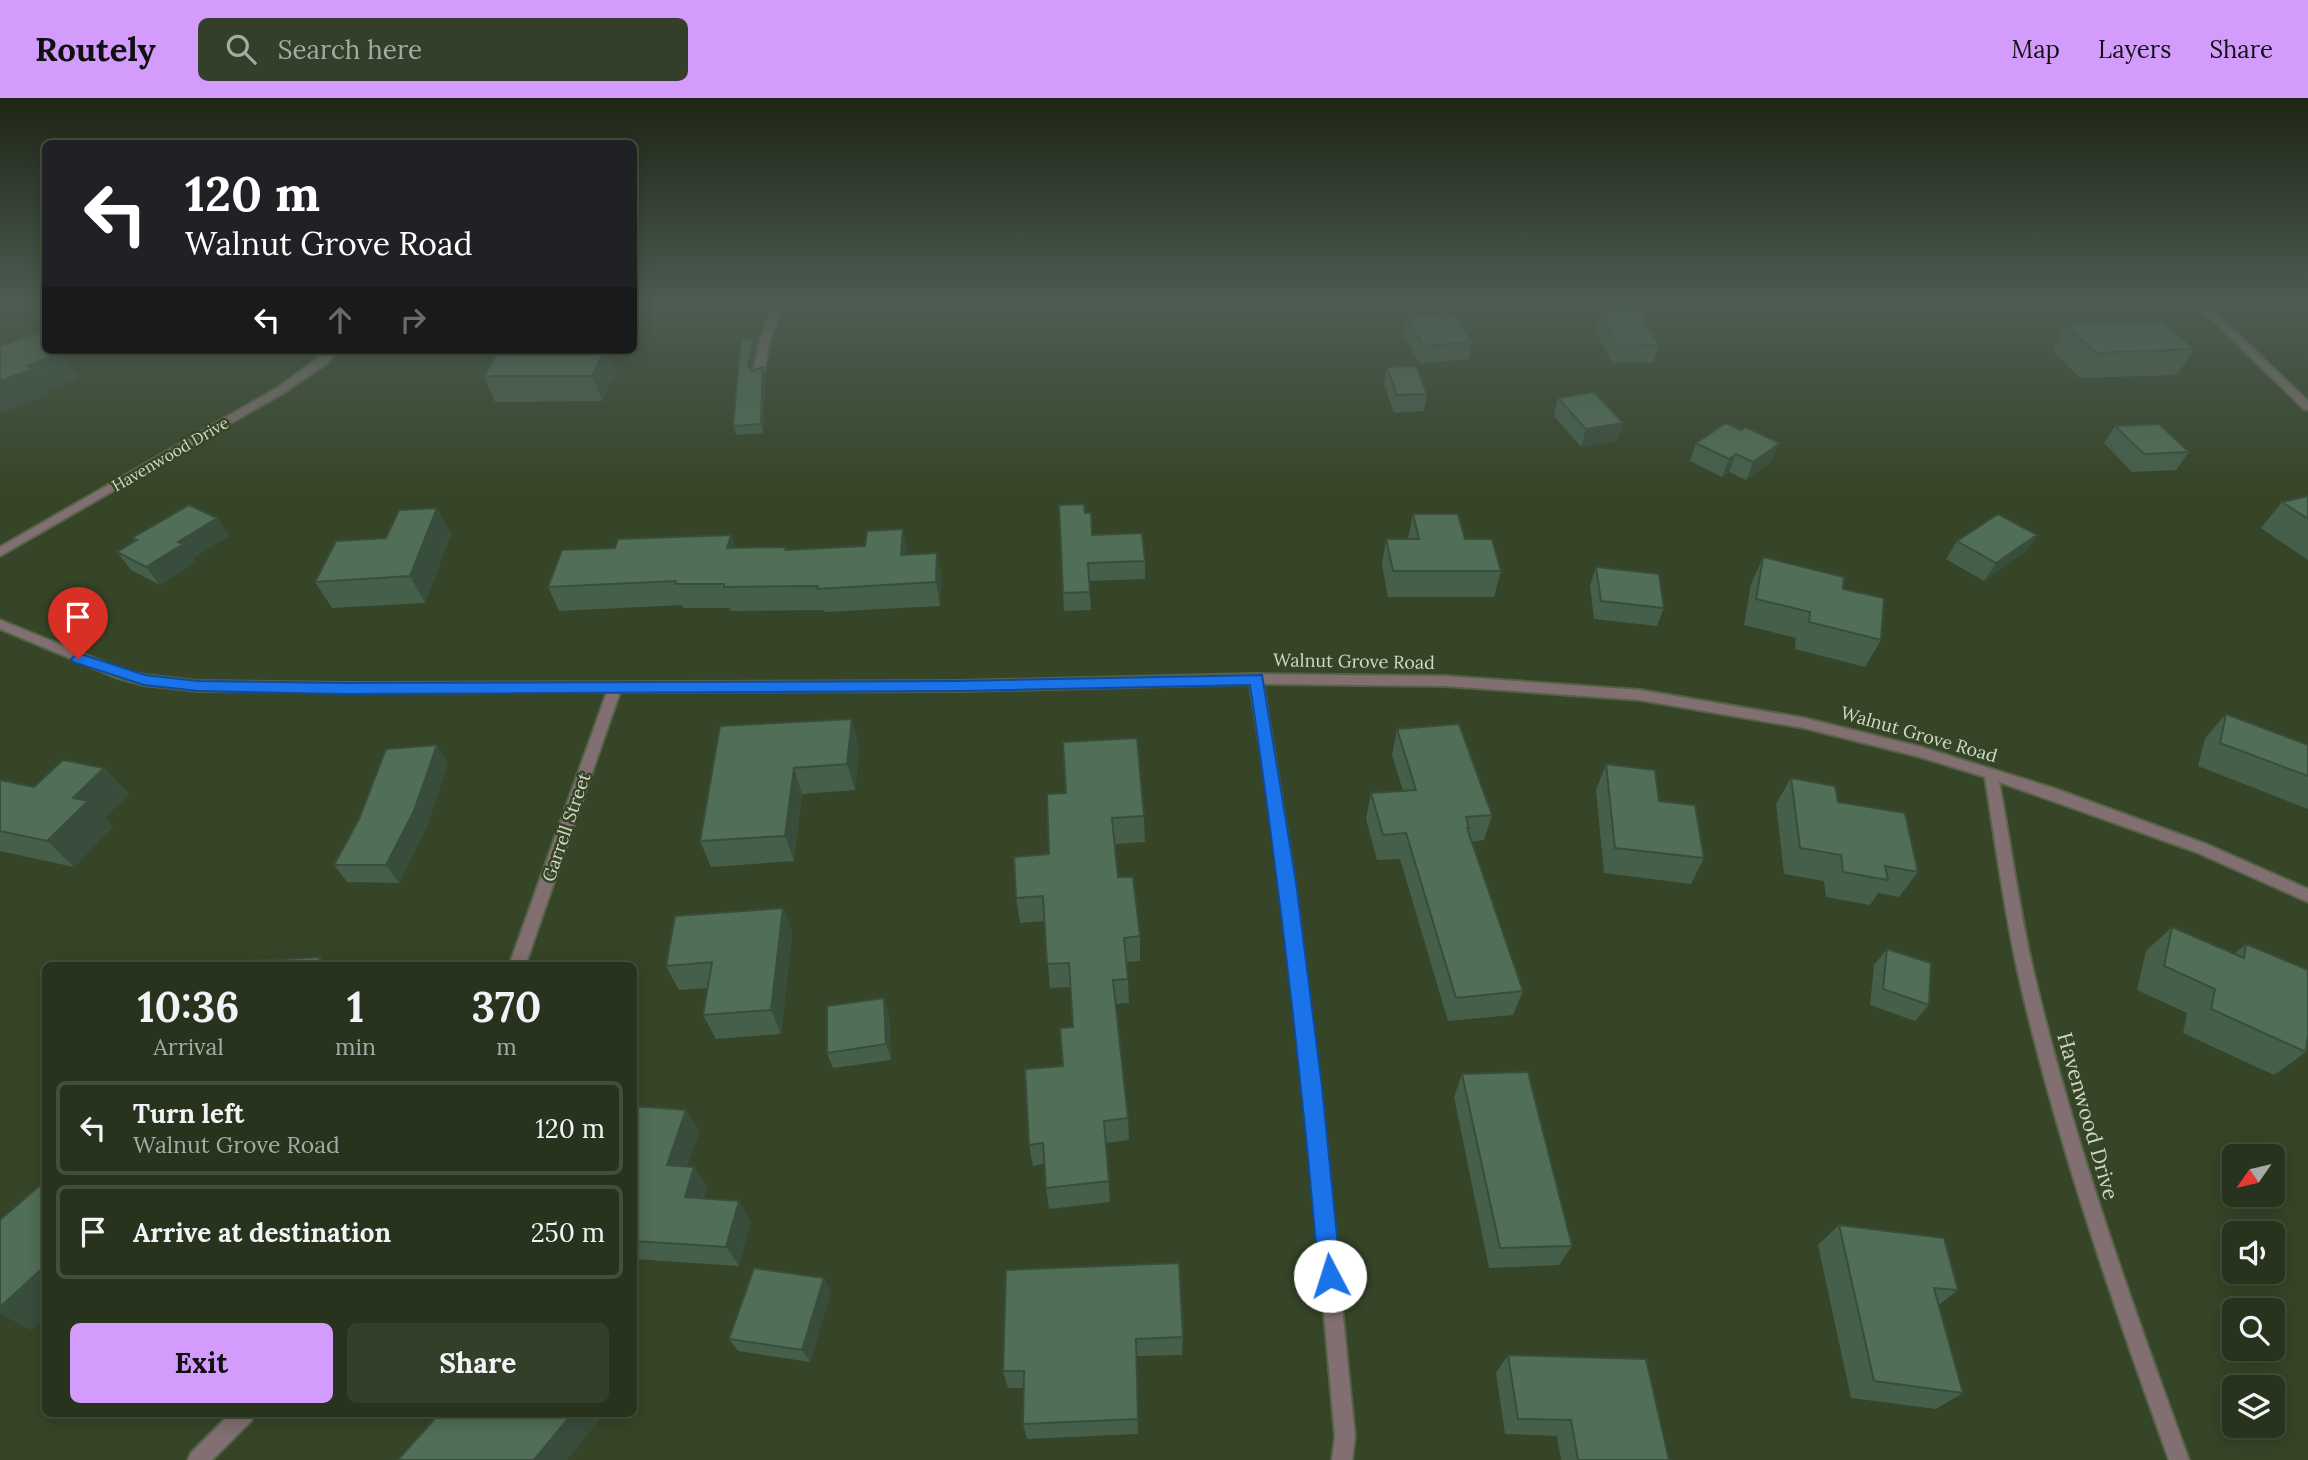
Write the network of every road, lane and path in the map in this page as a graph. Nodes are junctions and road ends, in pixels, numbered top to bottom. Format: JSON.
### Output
{"nodes":[{"id":1,"x":318,"y":365,"type":"edge"},
{"id":2,"x":760,"y":365,"type":"edge"},
{"id":3,"x":2264,"y":365,"type":"edge"},
{"id":4,"x":758,"y":375,"type":"edge"},
{"id":5,"x":2308,"y":407,"type":"edge"},
{"id":6,"x":0,"y":552,"type":"edge"},
{"id":7,"x":0,"y":624,"type":"edge"},
{"id":8,"x":1256,"y":679,"type":"junction"},
{"id":9,"x":615,"y":687,"type":"junction"},
{"id":10,"x":1991,"y":774,"type":"junction"},
{"id":11,"x":2308,"y":896,"type":"edge"},
{"id":12,"x":518,"y":962,"type":"edge"},
{"id":13,"x":241,"y":1417,"type":"edge"},
{"id":14,"x":198,"y":1460,"type":"edge"},
{"id":15,"x":1342,"y":1460,"type":"edge"},
{"id":16,"x":2179,"y":1460,"type":"edge"}],
"edges":[{"from":1,"to":6,"type":"street","name":"Havenwood Drive"},
{"from":2,"to":4,"type":"street"},
{"from":3,"to":5,"type":"street"},
{"from":7,"to":9,"type":"street","name":"Walnut Grove Road"},
{"from":8,"to":9,"type":"street","name":"Walnut Grove Road"},
{"from":8,"to":10,"type":"street","name":"Walnut Grove Road"},
{"from":8,"to":15,"type":"street"},
{"from":9,"to":12,"type":"street","name":"Garrell Street"},
{"from":10,"to":11,"type":"street","name":"Walnut Grove Road"},
{"from":10,"to":16,"type":"street","name":"Havenwood Drive"},
{"from":13,"to":14,"type":"street"}]}
